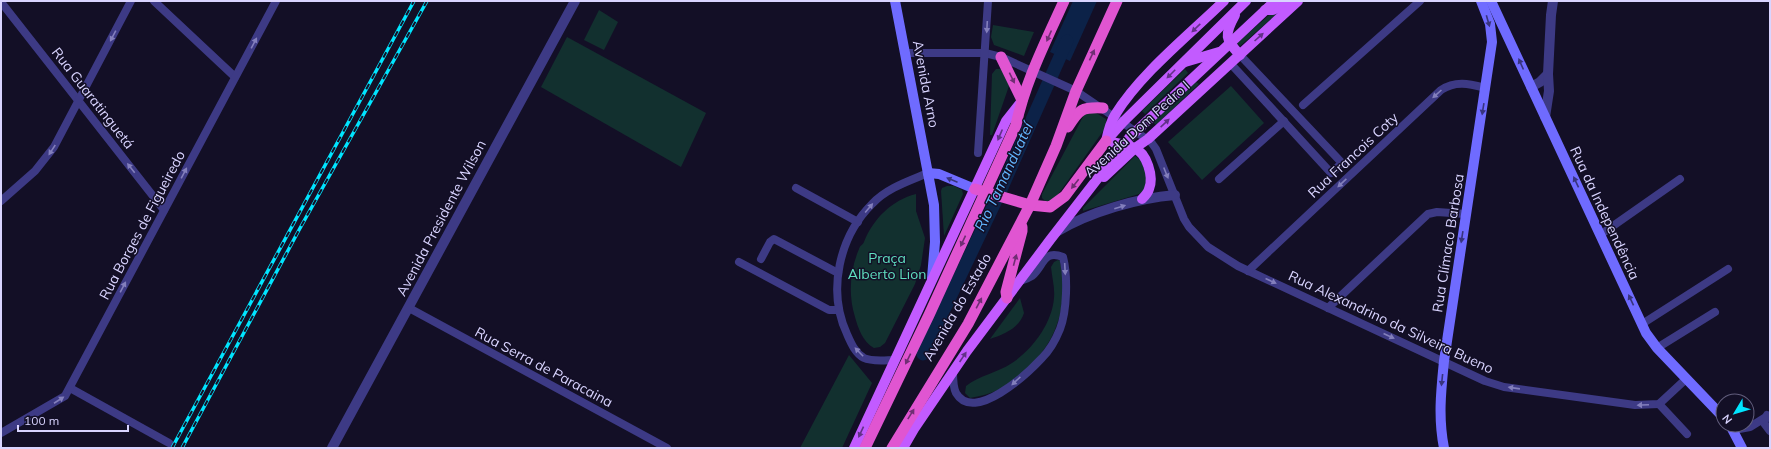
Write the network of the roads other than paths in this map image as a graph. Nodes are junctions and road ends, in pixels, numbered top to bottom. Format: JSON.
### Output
{"nodes":[{"id":1,"x":131,"y":1,"type":"edge"},
{"id":2,"x":154,"y":1,"type":"edge"},
{"id":3,"x":276,"y":1,"type":"edge"},
{"id":4,"x":576,"y":1,"type":"edge"},
{"id":5,"x":895,"y":1,"type":"edge"},
{"id":6,"x":988,"y":1,"type":"edge"},
{"id":7,"x":1064,"y":1,"type":"edge"},
{"id":8,"x":1117,"y":1,"type":"edge"},
{"id":9,"x":1224,"y":1,"type":"edge"},
{"id":10,"x":1275,"y":1,"type":"edge"},
{"id":11,"x":1294,"y":1,"type":"edge"},
{"id":12,"x":1298,"y":1,"type":"edge"},
{"id":13,"x":1420,"y":1,"type":"edge"},
{"id":14,"x":1481,"y":1,"type":"edge"},
{"id":15,"x":1490,"y":1,"type":"edge"},
{"id":16,"x":1553,"y":1,"type":"edge"},
{"id":17,"x":1,"y":2,"type":"edge"},
{"id":18,"x":1243,"y":4,"type":"edge"},
{"id":19,"x":1265,"y":10,"type":"junction"},
{"id":20,"x":1492,"y":42,"type":"junction"},
{"id":21,"x":1229,"y":43,"type":"junction"},
{"id":22,"x":1513,"y":46,"type":"junction"},
{"id":23,"x":1219,"y":52,"type":"junction"},
{"id":24,"x":906,"y":53,"type":"junction"},
{"id":25,"x":986,"y":53,"type":"junction"},
{"id":26,"x":1240,"y":55,"type":"junction"},
{"id":27,"x":1001,"y":57,"type":"junction"},
{"id":28,"x":1182,"y":63,"type":"junction"},
{"id":29,"x":1230,"y":64,"type":"junction"},
{"id":30,"x":1036,"y":72,"type":"junction"},
{"id":31,"x":1548,"y":74,"type":"junction"},
{"id":32,"x":235,"y":77,"type":"junction"},
{"id":33,"x":1531,"y":87,"type":"junction"},
{"id":34,"x":1486,"y":88,"type":"junction"},
{"id":35,"x":1073,"y":89,"type":"junction"},
{"id":36,"x":78,"y":101,"type":"junction"},
{"id":37,"x":1022,"y":101,"type":"junction"},
{"id":38,"x":1285,"y":103,"type":"junction"},
{"id":39,"x":1303,"y":105,"type":"dead end"},
{"id":40,"x":1103,"y":108,"type":"junction"},
{"id":41,"x":1276,"y":113,"type":"junction"},
{"id":42,"x":1114,"y":115,"type":"junction"},
{"id":43,"x":1545,"y":117,"type":"junction"},
{"id":44,"x":1284,"y":121,"type":"junction"},
{"id":45,"x":1123,"y":122,"type":"junction"},
{"id":46,"x":1306,"y":125,"type":"junction"},
{"id":47,"x":1136,"y":131,"type":"junction"},
{"id":48,"x":1296,"y":135,"type":"junction"},
{"id":49,"x":1148,"y":139,"type":"junction"},
{"id":50,"x":1106,"y":141,"type":"junction"},
{"id":51,"x":1124,"y":145,"type":"junction"},
{"id":52,"x":1056,"y":146,"type":"junction"},
{"id":53,"x":1135,"y":148,"type":"junction"},
{"id":54,"x":978,"y":153,"type":"dead end"},
{"id":55,"x":928,"y":173,"type":"junction"},
{"id":56,"x":1219,"y":179,"type":"dead end"},
{"id":57,"x":1680,"y":179,"type":"dead end"},
{"id":58,"x":796,"y":188,"type":"dead end"},
{"id":59,"x":980,"y":191,"type":"junction"},
{"id":60,"x":1086,"y":192,"type":"junction"},
{"id":61,"x":1175,"y":194,"type":"junction"},
{"id":62,"x":1146,"y":198,"type":"junction"},
{"id":63,"x":1,"y":201,"type":"edge"},
{"id":64,"x":1030,"y":205,"type":"junction"},
{"id":65,"x":164,"y":210,"type":"junction"},
{"id":66,"x":1466,"y":214,"type":"junction"},
{"id":67,"x":858,"y":222,"type":"junction"},
{"id":68,"x":1021,"y":222,"type":"junction"},
{"id":69,"x":1058,"y":231,"type":"junction"},
{"id":70,"x":1600,"y":235,"type":"junction"},
{"id":71,"x":761,"y":260,"type":"dead end"},
{"id":72,"x":738,"y":262,"type":"dead end"},
{"id":73,"x":1728,"y":269,"type":"dead end"},
{"id":74,"x":1248,"y":271,"type":"junction"},
{"id":75,"x":838,"y":273,"type":"junction"},
{"id":76,"x":1020,"y":281,"type":"junction"},
{"id":77,"x":931,"y":282,"type":"junction"},
{"id":78,"x":1006,"y":298,"type":"junction"},
{"id":79,"x":409,"y":308,"type":"junction"},
{"id":80,"x":1328,"y":308,"type":"junction"},
{"id":81,"x":839,"y":310,"type":"junction"},
{"id":82,"x":1715,"y":312,"type":"dead end"},
{"id":83,"x":1642,"y":324,"type":"junction"},
{"id":84,"x":1657,"y":348,"type":"junction"},
{"id":85,"x":895,"y":360,"type":"junction"},
{"id":86,"x":1444,"y":361,"type":"junction"},
{"id":87,"x":953,"y":372,"type":"junction"},
{"id":88,"x":1686,"y":379,"type":"junction"},
{"id":89,"x":70,"y":388,"type":"junction"},
{"id":90,"x":1659,"y":404,"type":"junction"},
{"id":91,"x":1715,"y":409,"type":"edge"},
{"id":92,"x":1768,"y":415,"type":"edge"},
{"id":93,"x":1755,"y":423,"type":"edge"},
{"id":94,"x":1755,"y":427,"type":"edge"},
{"id":95,"x":1768,"y":430,"type":"edge"},
{"id":96,"x":1,"y":432,"type":"edge"},
{"id":97,"x":1734,"y":433,"type":"edge"},
{"id":98,"x":1687,"y":434,"type":"dead end"},
{"id":99,"x":169,"y":443,"type":"dead end"},
{"id":100,"x":332,"y":448,"type":"edge"},
{"id":101,"x":667,"y":448,"type":"edge"},
{"id":102,"x":854,"y":448,"type":"edge"},
{"id":103,"x":865,"y":448,"type":"edge"},
{"id":104,"x":892,"y":448,"type":"edge"},
{"id":105,"x":903,"y":448,"type":"edge"},
{"id":106,"x":1444,"y":448,"type":"edge"},
{"id":107,"x":1742,"y":448,"type":"edge"}],
"edges":[{"from":1,"to":36,"type":"street","one_way":true},
{"from":2,"to":32,"type":"street"},
{"from":32,"to":3,"type":"street","name":"Rua Borges de Figueiredo","one_way":true},
{"from":4,"to":79,"type":"street","name":"Avenida Presidente Wilson"},
{"from":5,"to":24,"type":"main road","name":"Avenida Arno"},
{"from":6,"to":25,"type":"street","one_way":true},
{"from":7,"to":30,"type":"highway","name":"Avenida do Estado","one_way":true},
{"from":35,"to":8,"type":"highway","name":"Avenida do Estado","one_way":true},
{"from":9,"to":42,"type":"main road","name":"Avenida Dom Pedro I","one_way":true},
{"from":10,"to":19,"type":"main road","name":"Avenida Dom Pedro I"},
{"from":11,"to":19,"type":"main road"},
{"from":26,"to":12,"type":"main road","name":"Avenida Dom Pedro I","one_way":true},
{"from":13,"to":39,"type":"street"},
{"from":14,"to":20,"type":"main road","one_way":true},
{"from":15,"to":22,"type":"main road","name":"Rua da Independência"},
{"from":16,"to":31,"type":"street"},
{"from":17,"to":36,"type":"street","name":"Rua Guaratinguetá"},
{"from":18,"to":21,"type":"main road"},
{"from":18,"to":28,"type":"main road","name":"Avenida Dom Pedro I"},
{"from":19,"to":21,"type":"main road","name":"Avenida Dom Pedro I"},
{"from":20,"to":22,"type":"main road"},
{"from":20,"to":34,"type":"main road","name":"Rua Clímaco Barbosa"},
{"from":21,"to":23,"type":"main road","name":"Avenida Dom Pedro I"},
{"from":21,"to":26,"type":"main road"},
{"from":33,"to":22,"type":"main road","name":"Rua da Independência","one_way":true},
{"from":23,"to":28,"type":"main road"},
{"from":23,"to":29,"type":"main road"},
{"from":23,"to":47,"type":"main road","name":"Avenida Dom Pedro I"},
{"from":24,"to":25,"type":"street"},
{"from":24,"to":55,"type":"main road","name":"Avenida Arno"},
{"from":25,"to":27,"type":"street"},
{"from":25,"to":54,"type":"street"},
{"from":26,"to":29,"type":"main road","name":"Avenida Dom Pedro I"},
{"from":26,"to":38,"type":"street"},
{"from":27,"to":30,"type":"street"},
{"from":27,"to":37,"type":"highway","one_way":true},
{"from":28,"to":45,"type":"main road","name":"Avenida Dom Pedro I","one_way":true},
{"from":29,"to":41,"type":"street"},
{"from":49,"to":29,"type":"main road","name":"Avenida Dom Pedro I","one_way":true},
{"from":30,"to":35,"type":"street"},
{"from":30,"to":37,"type":"highway","name":"Avenida do Estado"},
{"from":31,"to":33,"type":"street"},
{"from":31,"to":43,"type":"street"},
{"from":65,"to":32,"type":"street","name":"Rua Borges de Figueiredo","one_way":true},
{"from":33,"to":43,"type":"main road","name":"Rua da Independência"},
{"from":34,"to":66,"type":"main road","name":"Rua Clímaco Barbosa","one_way":true},
{"from":34,"to":74,"type":"street","name":"Rua Francois Coty","one_way":true},
{"from":35,"to":40,"type":"street"},
{"from":35,"to":52,"type":"highway","name":"Avenida do Estado"},
{"from":36,"to":63,"type":"street","one_way":true},
{"from":65,"to":36,"type":"street","name":"Rua Guaratinguetá","one_way":true},
{"from":37,"to":59,"type":"highway","name":"Avenida do Estado","one_way":true},
{"from":38,"to":41,"type":"street"},
{"from":38,"to":46,"type":"street"},
{"from":40,"to":42,"type":"street"},
{"from":40,"to":52,"type":"highway"},
{"from":41,"to":44,"type":"street"},
{"from":42,"to":45,"type":"street"},
{"from":42,"to":50,"type":"main road","name":"Avenida Dom Pedro I"},
{"from":70,"to":43,"type":"main road","name":"Rua da Independência","one_way":true},
{"from":44,"to":48,"type":"street"},
{"from":44,"to":56,"type":"street"},
{"from":45,"to":47,"type":"street"},
{"from":45,"to":50,"type":"main road","name":"Avenida Dom Pedro I"},
{"from":46,"to":48,"type":"street"},
{"from":46,"to":48,"type":"street"},
{"from":47,"to":49,"type":"street"},
{"from":47,"to":51,"type":"main road","name":"Avenida Dom Pedro I"},
{"from":49,"to":53,"type":"main road","name":"Avenida Dom Pedro I"},
{"from":49,"to":61,"type":"street","name":"Rua Alexandrino da Silveira Bueno","one_way":true},
{"from":50,"to":51,"type":"main road"},
{"from":50,"to":64,"type":"highway","one_way":true},
{"from":51,"to":53,"type":"main road"},
{"from":51,"to":60,"type":"main road","name":"Avenida Dom Pedro I"},
{"from":52,"to":64,"type":"highway","name":"Avenida do Estado"},
{"from":53,"to":60,"type":"main road","name":"Avenida Dom Pedro I"},
{"from":53,"to":62,"type":"main road"},
{"from":59,"to":55,"type":"main road","one_way":true},
{"from":67,"to":55,"type":"street","one_way":true},
{"from":55,"to":77,"type":"main road"},
{"from":57,"to":70,"type":"street"},
{"from":58,"to":67,"type":"street"},
{"from":59,"to":64,"type":"highway"},
{"from":59,"to":77,"type":"main road","name":"Avenida do Estado"},
{"from":59,"to":103,"type":"highway","name":"Avenida do Estado","one_way":true},
{"from":60,"to":69,"type":"main road"},
{"from":61,"to":62,"type":"street"},
{"from":61,"to":74,"type":"street","name":"Rua Alexandrino da Silveira Bueno"},
{"from":69,"to":62,"type":"street","one_way":true},
{"from":64,"to":68,"type":"highway","name":"Avenida do Estado"},
{"from":89,"to":65,"type":"street","name":"Rua Borges de Figueiredo","one_way":true},
{"from":66,"to":80,"type":"street"},
{"from":66,"to":86,"type":"main road","name":"Rua Clímaco Barbosa","one_way":true},
{"from":67,"to":75,"type":"street"},
{"from":78,"to":68,"type":"highway","one_way":true},
{"from":104,"to":68,"type":"highway","name":"Avenida do Estado","one_way":true},
{"from":69,"to":76,"type":"main road"},
{"from":83,"to":70,"type":"main road","name":"Rua da Independência","one_way":true},
{"from":71,"to":75,"type":"street"},
{"from":72,"to":81,"type":"street"},
{"from":73,"to":83,"type":"street"},
{"from":74,"to":80,"type":"street","name":"Rua Alexandrino da Silveira Bueno","one_way":true},
{"from":75,"to":81,"type":"street"},
{"from":76,"to":78,"type":"main road"},
{"from":76,"to":87,"type":"street","one_way":true},
{"from":77,"to":85,"type":"main road","name":"Avenida do Estado"},
{"from":87,"to":78,"type":"main road","name":"Avenida do Estado","one_way":true},
{"from":79,"to":100,"type":"street","name":"Avenida Presidente Wilson"},
{"from":79,"to":101,"type":"street","name":"Rua Serra de Paracaina"},
{"from":80,"to":86,"type":"street","name":"Rua Alexandrino da Silveira Bueno","one_way":true},
{"from":85,"to":81,"type":"street","one_way":true},
{"from":82,"to":84,"type":"street"},
{"from":83,"to":84,"type":"main road","name":"Rua da Independência"},
{"from":84,"to":88,"type":"main road","name":"Rua da Independência"},
{"from":85,"to":102,"type":"main road","name":"Avenida do Estado","one_way":true},
{"from":90,"to":86,"type":"street","name":"Rua Alexandrino da Silveira Bueno","one_way":true},
{"from":86,"to":106,"type":"main road","name":"Rua Clímaco Barbosa","one_way":true},
{"from":87,"to":105,"type":"main road","name":"Avenida do Estado"},
{"from":88,"to":90,"type":"street"},
{"from":88,"to":91,"type":"main road","name":"Rua da Independência"},
{"from":96,"to":89,"type":"street","name":"Rua Borges de Figueiredo","one_way":true},
{"from":89,"to":99,"type":"street"},
{"from":90,"to":98,"type":"street"},
{"from":92,"to":93,"type":"street"},
{"from":92,"to":95,"type":"street"},
{"from":94,"to":95,"type":"street"},
{"from":97,"to":107,"type":"main road"}]}
